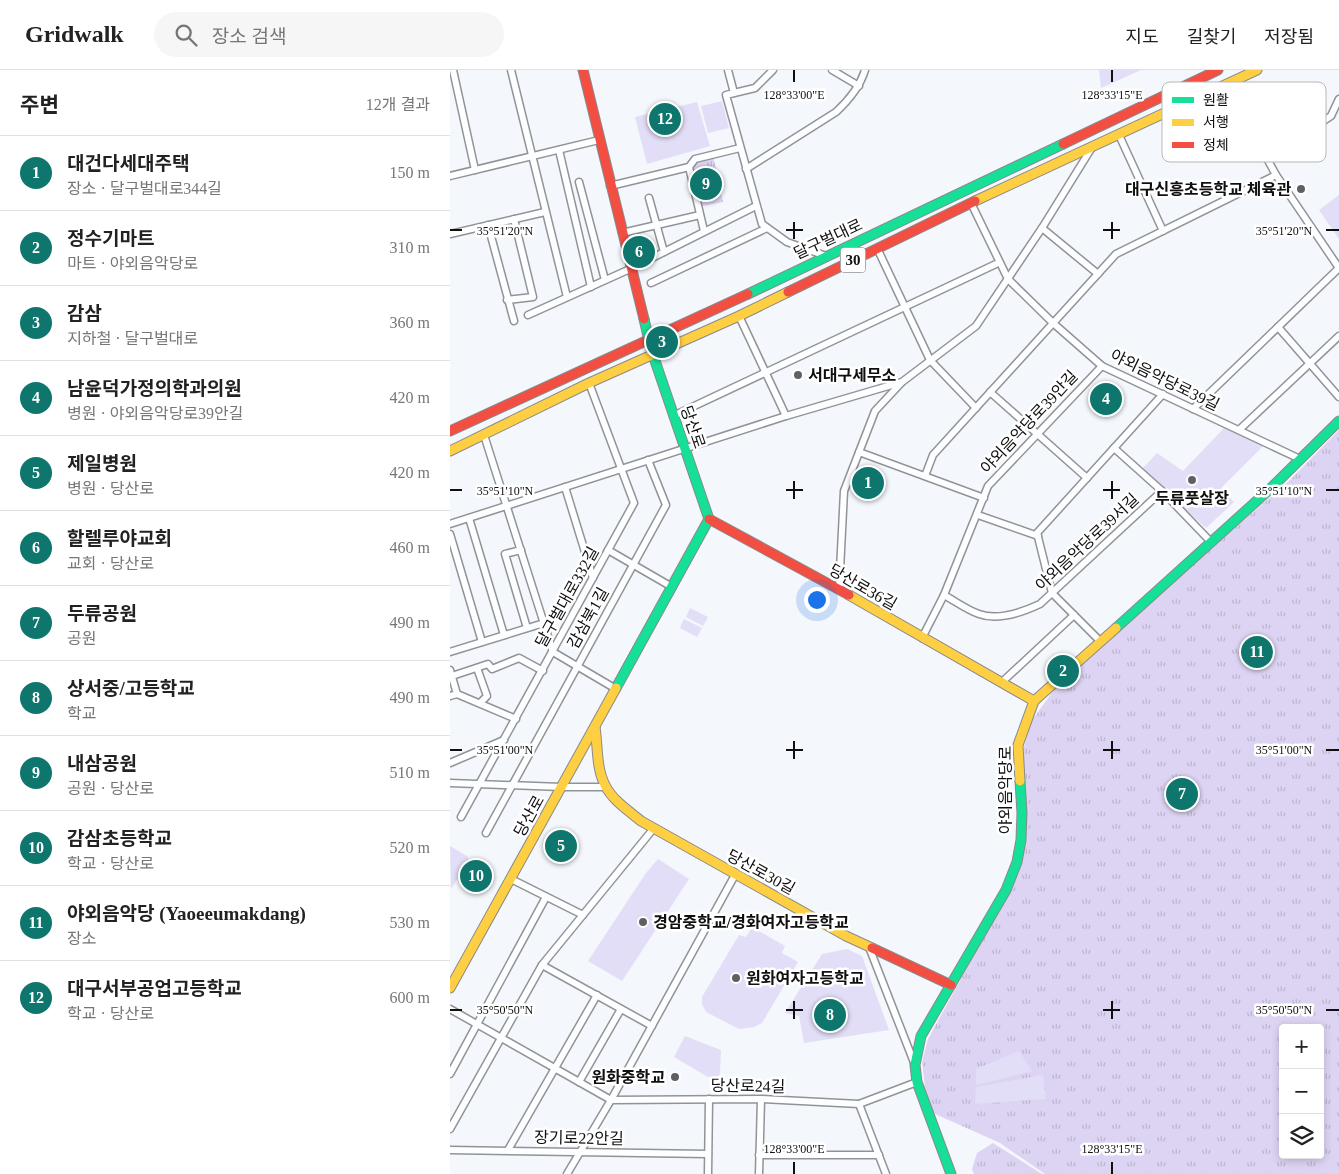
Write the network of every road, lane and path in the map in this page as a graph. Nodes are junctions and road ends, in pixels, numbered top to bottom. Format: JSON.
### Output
{"nodes":[{"id":1,"x":453,"y":70,"type":"edge"},
{"id":2,"x":511,"y":70,"type":"edge"},
{"id":3,"x":583,"y":70,"type":"edge"},
{"id":4,"x":728,"y":70,"type":"edge"},
{"id":5,"x":773,"y":70,"type":"edge"},
{"id":6,"x":832,"y":70,"type":"edge"},
{"id":7,"x":865,"y":70,"type":"edge"},
{"id":8,"x":1218,"y":70,"type":"edge"},
{"id":9,"x":1257,"y":70,"type":"edge"},
{"id":10,"x":1193,"y":82,"type":"edge"},
{"id":11,"x":1233,"y":82,"type":"edge"},
{"id":12,"x":859,"y":86,"type":"junction"},
{"id":13,"x":734,"y":93,"type":"junction"},
{"id":14,"x":1162,"y":97,"type":"edge"},
{"id":15,"x":1339,"y":100,"type":"edge"},
{"id":16,"x":1162,"y":115,"type":"edge"},
{"id":17,"x":1326,"y":119,"type":"edge"},
{"id":18,"x":1119,"y":135,"type":"junction"},
{"id":19,"x":599,"y":140,"type":"junction"},
{"id":20,"x":740,"y":148,"type":"junction"},
{"id":21,"x":1091,"y":149,"type":"junction"},
{"id":22,"x":559,"y":150,"type":"junction"},
{"id":23,"x":532,"y":156,"type":"junction"},
{"id":24,"x":1269,"y":162,"type":"edge"},
{"id":25,"x":689,"y":167,"type":"junction"},
{"id":26,"x":746,"y":169,"type":"junction"},
{"id":27,"x":475,"y":170,"type":"junction"},
{"id":28,"x":1276,"y":175,"type":"junction"},
{"id":29,"x":450,"y":176,"type":"edge"},
{"id":30,"x":579,"y":182,"type":"dead end"},
{"id":31,"x":610,"y":186,"type":"junction"},
{"id":32,"x":649,"y":198,"type":"dead end"},
{"id":33,"x":971,"y":203,"type":"junction"},
{"id":34,"x":756,"y":206,"type":"junction"},
{"id":35,"x":545,"y":212,"type":"junction"},
{"id":36,"x":700,"y":214,"type":"junction"},
{"id":37,"x":514,"y":219,"type":"junction"},
{"id":38,"x":488,"y":225,"type":"junction"},
{"id":39,"x":656,"y":225,"type":"junction"},
{"id":40,"x":767,"y":228,"type":"junction"},
{"id":41,"x":1042,"y":228,"type":"junction"},
{"id":42,"x":1163,"y":231,"type":"junction"},
{"id":43,"x":704,"y":232,"type":"junction"},
{"id":44,"x":622,"y":233,"type":"junction"},
{"id":45,"x":450,"y":234,"type":"edge"},
{"id":46,"x":877,"y":248,"type":"junction"},
{"id":47,"x":664,"y":252,"type":"junction"},
{"id":48,"x":826,"y":256,"type":"junction"},
{"id":49,"x":996,"y":264,"type":"dead end"},
{"id":50,"x":1339,"y":268,"type":"edge"},
{"id":51,"x":630,"y":269,"type":"junction"},
{"id":52,"x":1098,"y":274,"type":"junction"},
{"id":53,"x":1008,"y":279,"type":"junction"},
{"id":54,"x":605,"y":280,"type":"junction"},
{"id":55,"x":651,"y":283,"type":"dead end"},
{"id":56,"x":591,"y":287,"type":"junction"},
{"id":57,"x":567,"y":297,"type":"junction"},
{"id":58,"x":507,"y":300,"type":"junction"},
{"id":59,"x":905,"y":307,"type":"junction"},
{"id":60,"x":528,"y":315,"type":"dead end"},
{"id":61,"x":739,"y":316,"type":"junction"},
{"id":62,"x":692,"y":320,"type":"junction"},
{"id":63,"x":514,"y":321,"type":"dead end"},
{"id":64,"x":1054,"y":323,"type":"junction"},
{"id":65,"x":1278,"y":327,"type":"junction"},
{"id":66,"x":1339,"y":336,"type":"edge"},
{"id":67,"x":648,"y":340,"type":"junction"},
{"id":68,"x":681,"y":342,"type":"junction"},
{"id":69,"x":652,"y":354,"type":"junction"},
{"id":70,"x":930,"y":360,"type":"junction"},
{"id":71,"x":1310,"y":363,"type":"junction"},
{"id":72,"x":1102,"y":366,"type":"junction"},
{"id":73,"x":766,"y":372,"type":"junction"},
{"id":74,"x":902,"y":382,"type":"junction"},
{"id":75,"x":589,"y":383,"type":"junction"},
{"id":76,"x":990,"y":392,"type":"junction"},
{"id":77,"x":1163,"y":394,"type":"junction"},
{"id":78,"x":1339,"y":397,"type":"edge"},
{"id":79,"x":976,"y":408,"type":"junction"},
{"id":80,"x":1193,"y":409,"type":"junction"},
{"id":81,"x":673,"y":416,"type":"junction"},
{"id":82,"x":786,"y":416,"type":"junction"},
{"id":83,"x":1339,"y":421,"type":"edge"},
{"id":84,"x":1239,"y":430,"type":"junction"},
{"id":85,"x":450,"y":431,"type":"edge"},
{"id":86,"x":1037,"y":434,"type":"junction"},
{"id":87,"x":484,"y":435,"type":"junction"},
{"id":88,"x":1114,"y":448,"type":"junction"},
{"id":89,"x":684,"y":449,"type":"junction"},
{"id":90,"x":450,"y":451,"type":"edge"},
{"id":91,"x":859,"y":452,"type":"junction"},
{"id":92,"x":1300,"y":459,"type":"junction"},
{"id":93,"x":648,"y":460,"type":"junction"},
{"id":94,"x":621,"y":469,"type":"junction"},
{"id":95,"x":925,"y":476,"type":"junction"},
{"id":96,"x":1087,"y":478,"type":"junction"},
{"id":97,"x":565,"y":487,"type":"junction"},
{"id":98,"x":1162,"y":492,"type":"junction"},
{"id":99,"x":984,"y":498,"type":"junction"},
{"id":100,"x":507,"y":506,"type":"junction"},
{"id":101,"x":978,"y":515,"type":"junction"},
{"id":102,"x":469,"y":518,"type":"junction"},
{"id":103,"x":709,"y":519,"type":"junction"},
{"id":104,"x":450,"y":524,"type":"edge"},
{"id":105,"x":450,"y":534,"type":"edge"},
{"id":106,"x":1038,"y":536,"type":"junction"},
{"id":107,"x":1210,"y":541,"type":"junction"},
{"id":108,"x":521,"y":550,"type":"junction"},
{"id":109,"x":608,"y":550,"type":"junction"},
{"id":110,"x":633,"y":565,"type":"junction"},
{"id":111,"x":593,"y":578,"type":"junction"},
{"id":112,"x":672,"y":587,"type":"junction"},
{"id":113,"x":839,"y":590,"type":"junction"},
{"id":114,"x":1052,"y":593,"type":"junction"},
{"id":115,"x":944,"y":595,"type":"junction"},
{"id":116,"x":1074,"y":615,"type":"junction"},
{"id":117,"x":544,"y":623,"type":"junction"},
{"id":118,"x":527,"y":628,"type":"junction"},
{"id":119,"x":504,"y":635,"type":"junction"},
{"id":120,"x":922,"y":638,"type":"junction"},
{"id":121,"x":1100,"y":641,"type":"junction"},
{"id":122,"x":482,"y":642,"type":"junction"},
{"id":123,"x":450,"y":652,"type":"edge"},
{"id":124,"x":553,"y":652,"type":"junction"},
{"id":125,"x":577,"y":666,"type":"junction"},
{"id":126,"x":477,"y":668,"type":"junction"},
{"id":127,"x":543,"y":671,"type":"junction"},
{"id":128,"x":451,"y":673,"type":"edge"},
{"id":129,"x":1001,"y":683,"type":"junction"},
{"id":130,"x":616,"y":688,"type":"junction"},
{"id":131,"x":458,"y":694,"type":"junction"},
{"id":132,"x":450,"y":696,"type":"edge"},
{"id":133,"x":1034,"y":701,"type":"junction"},
{"id":134,"x":480,"y":703,"type":"junction"},
{"id":135,"x":516,"y":719,"type":"junction"},
{"id":136,"x":595,"y":727,"type":"junction"},
{"id":137,"x":505,"y":740,"type":"junction"},
{"id":138,"x":450,"y":763,"type":"edge"},
{"id":139,"x":450,"y":783,"type":"edge"},
{"id":140,"x":481,"y":784,"type":"junction"},
{"id":141,"x":512,"y":785,"type":"junction"},
{"id":142,"x":562,"y":787,"type":"junction"},
{"id":143,"x":606,"y":787,"type":"junction"},
{"id":144,"x":461,"y":817,"type":"dead end"},
{"id":145,"x":654,"y":828,"type":"junction"},
{"id":146,"x":486,"y":833,"type":"dead end"},
{"id":147,"x":735,"y":875,"type":"junction"},
{"id":148,"x":511,"y":879,"type":"junction"},
{"id":149,"x":546,"y":896,"type":"junction"},
{"id":150,"x":583,"y":915,"type":"junction"},
{"id":151,"x":869,"y":947,"type":"junction"},
{"id":152,"x":542,"y":965,"type":"junction"},
{"id":153,"x":952,"y":985,"type":"junction"},
{"id":154,"x":450,"y":988,"type":"edge"},
{"id":155,"x":597,"y":995,"type":"junction"},
{"id":156,"x":450,"y":1009,"type":"edge"},
{"id":157,"x":621,"y":1009,"type":"junction"},
{"id":158,"x":477,"y":1024,"type":"junction"},
{"id":159,"x":652,"y":1026,"type":"junction"},
{"id":160,"x":501,"y":1038,"type":"junction"},
{"id":161,"x":915,"y":1065,"type":"junction"},
{"id":162,"x":555,"y":1068,"type":"junction"},
{"id":163,"x":450,"y":1074,"type":"edge"},
{"id":164,"x":580,"y":1082,"type":"junction"},
{"id":165,"x":917,"y":1082,"type":"junction"},
{"id":166,"x":709,"y":1099,"type":"junction"},
{"id":167,"x":761,"y":1099,"type":"junction"},
{"id":168,"x":611,"y":1100,"type":"junction"},
{"id":169,"x":859,"y":1104,"type":"junction"},
{"id":170,"x":450,"y":1129,"type":"edge"},
{"id":171,"x":450,"y":1150,"type":"edge"},
{"id":172,"x":508,"y":1150,"type":"junction"},
{"id":173,"x":581,"y":1151,"type":"junction"},
{"id":174,"x":708,"y":1154,"type":"junction"},
{"id":175,"x":759,"y":1155,"type":"junction"},
{"id":176,"x":879,"y":1155,"type":"junction"},
{"id":177,"x":567,"y":1174,"type":"edge"},
{"id":178,"x":708,"y":1174,"type":"edge"},
{"id":179,"x":759,"y":1174,"type":"edge"},
{"id":180,"x":886,"y":1174,"type":"edge"},
{"id":181,"x":951,"y":1174,"type":"edge"}],
"edges":[{"from":1,"to":27,"type":"street"},
{"from":2,"to":23,"type":"street"},
{"from":3,"to":19,"type":"main road","name":"당산로"},
{"from":4,"to":13,"type":"street"},
{"from":5,"to":13,"type":"street"},
{"from":6,"to":12,"type":"street"},
{"from":7,"to":12,"type":"street"},
{"from":8,"to":10,"type":"main road","name":"달구벌대로","number":"30"},
{"from":9,"to":11,"type":"main road","name":"달구벌대로","number":"30"},
{"from":12,"to":26,"type":"street"},
{"from":13,"to":20,"type":"street"},
{"from":14,"to":48,"type":"main road","name":"달구벌대로","number":"30"},
{"from":15,"to":17,"type":"street"},
{"from":16,"to":18,"type":"main road","name":"달구벌대로","number":"30"},
{"from":18,"to":21,"type":"main road","name":"달구벌대로","number":"30"},
{"from":18,"to":42,"type":"street"},
{"from":19,"to":22,"type":"street"},
{"from":19,"to":31,"type":"main road","name":"당산로"},
{"from":20,"to":25,"type":"street"},
{"from":20,"to":26,"type":"street"},
{"from":21,"to":33,"type":"main road","name":"달구벌대로","number":"30"},
{"from":21,"to":41,"type":"street"},
{"from":22,"to":23,"type":"street"},
{"from":22,"to":56,"type":"street"},
{"from":23,"to":27,"type":"street"},
{"from":23,"to":35,"type":"street"},
{"from":24,"to":28,"type":"street"},
{"from":25,"to":31,"type":"street"},
{"from":25,"to":36,"type":"street"},
{"from":26,"to":34,"type":"street"},
{"from":27,"to":29,"type":"street"},
{"from":28,"to":42,"type":"street"},
{"from":28,"to":50,"type":"street"},
{"from":30,"to":54,"type":"street"},
{"from":31,"to":44,"type":"main road","name":"당산로"},
{"from":32,"to":39,"type":"street"},
{"from":33,"to":46,"type":"main road","name":"달구벌대로","number":"30"},
{"from":33,"to":53,"type":"street","name":"야외음악당로39길"},
{"from":34,"to":40,"type":"street"},
{"from":34,"to":43,"type":"street"},
{"from":35,"to":37,"type":"street"},
{"from":35,"to":57,"type":"street"},
{"from":36,"to":39,"type":"street"},
{"from":36,"to":43,"type":"street"},
{"from":37,"to":38,"type":"street"},
{"from":37,"to":58,"type":"street"},
{"from":38,"to":45,"type":"street"},
{"from":38,"to":58,"type":"street"},
{"from":39,"to":44,"type":"street"},
{"from":39,"to":47,"type":"street"},
{"from":40,"to":48,"type":"street"},
{"from":40,"to":55,"type":"street"},
{"from":41,"to":52,"type":"street"},
{"from":41,"to":53,"type":"street"},
{"from":42,"to":52,"type":"street"},
{"from":43,"to":47,"type":"street"},
{"from":44,"to":51,"type":"main road","name":"당산로"},
{"from":46,"to":59,"type":"street"},
{"from":46,"to":61,"type":"main road","name":"달구벌대로","number":"30"},
{"from":47,"to":51,"type":"street"},
{"from":48,"to":62,"type":"main road","name":"달구벌대로","number":"30"},
{"from":49,"to":59,"type":"street"},
{"from":50,"to":65,"type":"street"},
{"from":51,"to":54,"type":"street"},
{"from":51,"to":67,"type":"main road","name":"당산로"},
{"from":52,"to":64,"type":"street"},
{"from":53,"to":64,"type":"street","name":"야외음악당로39길"},
{"from":53,"to":70,"type":"street"},
{"from":54,"to":56,"type":"street"},
{"from":56,"to":57,"type":"street"},
{"from":57,"to":60,"type":"street"},
{"from":58,"to":63,"type":"street"},
{"from":59,"to":70,"type":"street"},
{"from":59,"to":73,"type":"street"},
{"from":61,"to":68,"type":"main road","name":"달구벌대로","number":"30"},
{"from":61,"to":73,"type":"street"},
{"from":62,"to":67,"type":"main road","name":"달구벌대로","number":"30"},
{"from":62,"to":68,"type":"main road"},
{"from":64,"to":72,"type":"street","name":"야외음악당로39길"},
{"from":64,"to":76,"type":"street"},
{"from":65,"to":71,"type":"street"},
{"from":65,"to":80,"type":"street"},
{"from":66,"to":71,"type":"street"},
{"from":67,"to":69,"type":"main road","name":"당산로"},
{"from":67,"to":85,"type":"main road","name":"달구벌대로","number":"30"},
{"from":68,"to":69,"type":"main road","name":"달구벌대로","number":"30"},
{"from":69,"to":75,"type":"main road","name":"달구벌대로","number":"30"},
{"from":69,"to":81,"type":"main road","name":"당산로"},
{"from":70,"to":74,"type":"street"},
{"from":70,"to":79,"type":"street"},
{"from":71,"to":78,"type":"street"},
{"from":71,"to":84,"type":"street"},
{"from":72,"to":77,"type":"street","name":"야외음악당로39길"},
{"from":72,"to":86,"type":"street","name":"야외음악당로39안길"},
{"from":73,"to":81,"type":"street"},
{"from":73,"to":82,"type":"street"},
{"from":74,"to":82,"type":"street"},
{"from":74,"to":91,"type":"street"},
{"from":75,"to":87,"type":"main road","name":"달구벌대로","number":"30"},
{"from":75,"to":94,"type":"street","name":"달구벌대로332길"},
{"from":76,"to":79,"type":"street"},
{"from":76,"to":86,"type":"street"},
{"from":77,"to":80,"type":"street","name":"야외음악당로39길"},
{"from":77,"to":88,"type":"street"},
{"from":79,"to":95,"type":"street"},
{"from":80,"to":84,"type":"street","name":"야외음악당로39길"},
{"from":81,"to":89,"type":"main road","name":"당산로"},
{"from":82,"to":89,"type":"street"},
{"from":83,"to":92,"type":"main road","name":"야외음악당로"},
{"from":84,"to":92,"type":"street","name":"야외음악당로39길"},
{"from":86,"to":96,"type":"street"},
{"from":86,"to":99,"type":"street","name":"야외음악당로39안길"},
{"from":87,"to":90,"type":"main road","name":"달구벌대로","number":"30"},
{"from":87,"to":100,"type":"street"},
{"from":88,"to":96,"type":"street"},
{"from":88,"to":98,"type":"street"},
{"from":89,"to":93,"type":"street"},
{"from":89,"to":103,"type":"main road","name":"당산로"},
{"from":91,"to":95,"type":"street"},
{"from":91,"to":113,"type":"street"},
{"from":92,"to":107,"type":"main road","name":"야외음악당로"},
{"from":93,"to":94,"type":"street"},
{"from":93,"to":110,"type":"street","name":"감삼북1길"},
{"from":94,"to":97,"type":"street"},
{"from":94,"to":109,"type":"street","name":"달구벌대로332길"},
{"from":95,"to":99,"type":"street"},
{"from":96,"to":106,"type":"street"},
{"from":97,"to":100,"type":"street"},
{"from":97,"to":111,"type":"street"},
{"from":98,"to":107,"type":"street"},
{"from":98,"to":114,"type":"street","name":"야외음악당로39서길"},
{"from":99,"to":101,"type":"street","name":"야외음악당로39안길"},
{"from":100,"to":102,"type":"street"},
{"from":100,"to":108,"type":"street"},
{"from":101,"to":106,"type":"street"},
{"from":101,"to":115,"type":"street","name":"야외음악당로39안길"},
{"from":102,"to":104,"type":"street"},
{"from":102,"to":119,"type":"street"},
{"from":103,"to":112,"type":"main road","name":"당산로"},
{"from":103,"to":113,"type":"main road","name":"당산로36길"},
{"from":105,"to":122,"type":"street"},
{"from":106,"to":114,"type":"street"},
{"from":107,"to":121,"type":"main road","name":"야외음악당로"},
{"from":108,"to":117,"type":"street"},
{"from":108,"to":118,"type":"street"},
{"from":109,"to":110,"type":"street"},
{"from":109,"to":111,"type":"street","name":"달구벌대로332길"},
{"from":110,"to":112,"type":"street"},
{"from":110,"to":125,"type":"street","name":"감삼북1길"},
{"from":111,"to":124,"type":"street","name":"달구벌대로332길"},
{"from":112,"to":130,"type":"main road","name":"당산로"},
{"from":113,"to":120,"type":"main road","name":"당산로36길"},
{"from":114,"to":115,"type":"street","name":"야외음악당로39서길"},
{"from":114,"to":116,"type":"street"},
{"from":115,"to":120,"type":"street","name":"야외음악당로39안길"},
{"from":116,"to":121,"type":"street"},
{"from":116,"to":129,"type":"street"},
{"from":117,"to":118,"type":"street"},
{"from":117,"to":124,"type":"street"},
{"from":118,"to":119,"type":"street"},
{"from":119,"to":122,"type":"street"},
{"from":120,"to":129,"type":"main road","name":"당산로36길"},
{"from":121,"to":133,"type":"main road","name":"야외음악당로"},
{"from":122,"to":123,"type":"street"},
{"from":124,"to":125,"type":"street"},
{"from":124,"to":127,"type":"street","name":"달구벌대로332길"},
{"from":125,"to":130,"type":"street"},
{"from":125,"to":141,"type":"street","name":"감삼북1길"},
{"from":126,"to":127,"type":"street"},
{"from":126,"to":128,"type":"street"},
{"from":126,"to":134,"type":"street"},
{"from":127,"to":135,"type":"street","name":"달구벌대로332길"},
{"from":128,"to":131,"type":"street"},
{"from":129,"to":133,"type":"main road","name":"당산로36길"},
{"from":130,"to":136,"type":"main road","name":"당산로"},
{"from":131,"to":132,"type":"street"},
{"from":131,"to":134,"type":"street"},
{"from":133,"to":153,"type":"main road","name":"야외음악당로"},
{"from":134,"to":135,"type":"street"},
{"from":135,"to":137,"type":"street","name":"달구벌대로332길"},
{"from":136,"to":142,"type":"main road","name":"당산로"},
{"from":136,"to":143,"type":"main road"},
{"from":137,"to":138,"type":"street"},
{"from":137,"to":140,"type":"street","name":"달구벌대로332길"},
{"from":139,"to":140,"type":"street"},
{"from":140,"to":141,"type":"street"},
{"from":140,"to":144,"type":"street","name":"달구벌대로332길"},
{"from":141,"to":142,"type":"street"},
{"from":141,"to":146,"type":"street","name":"감삼북1길"},
{"from":142,"to":143,"type":"street"},
{"from":142,"to":148,"type":"main road","name":"당산로"},
{"from":143,"to":145,"type":"main road","name":"당산로30길"},
{"from":145,"to":147,"type":"main road","name":"당산로30길"},
{"from":145,"to":150,"type":"street"},
{"from":147,"to":151,"type":"main road","name":"당산로30길"},
{"from":147,"to":159,"type":"street"},
{"from":148,"to":149,"type":"street"},
{"from":148,"to":154,"type":"main road","name":"당산로"},
{"from":149,"to":150,"type":"street"},
{"from":149,"to":158,"type":"street"},
{"from":150,"to":152,"type":"street"},
{"from":151,"to":153,"type":"main road","name":"당산로30길"},
{"from":151,"to":161,"type":"street"},
{"from":152,"to":155,"type":"street"},
{"from":152,"to":160,"type":"street"},
{"from":153,"to":161,"type":"main road","name":"야외음악당로"},
{"from":155,"to":157,"type":"street"},
{"from":155,"to":162,"type":"street"},
{"from":156,"to":158,"type":"street"},
{"from":157,"to":159,"type":"street"},
{"from":157,"to":164,"type":"street"},
{"from":158,"to":160,"type":"street"},
{"from":158,"to":163,"type":"street"},
{"from":159,"to":168,"type":"street"},
{"from":160,"to":162,"type":"street"},
{"from":160,"to":170,"type":"street"},
{"from":161,"to":165,"type":"main road","name":"야외음악당로"},
{"from":162,"to":164,"type":"street"},
{"from":162,"to":172,"type":"street"},
{"from":164,"to":168,"type":"street"},
{"from":165,"to":169,"type":"street","name":"당산로24길"},
{"from":165,"to":181,"type":"main road","name":"야외음악당로"},
{"from":166,"to":167,"type":"street","name":"당산로24길"},
{"from":166,"to":168,"type":"street","name":"당산로24길"},
{"from":166,"to":174,"type":"street"},
{"from":167,"to":169,"type":"street","name":"당산로24길"},
{"from":167,"to":175,"type":"street"},
{"from":168,"to":173,"type":"street"},
{"from":169,"to":176,"type":"street"},
{"from":171,"to":172,"type":"street","name":"장기로22안길"},
{"from":172,"to":173,"type":"street","name":"장기로22안길"},
{"from":173,"to":174,"type":"street","name":"장기로22안길"},
{"from":173,"to":177,"type":"street"},
{"from":174,"to":178,"type":"street"},
{"from":175,"to":176,"type":"street"},
{"from":175,"to":179,"type":"street"},
{"from":176,"to":180,"type":"street"}]}
